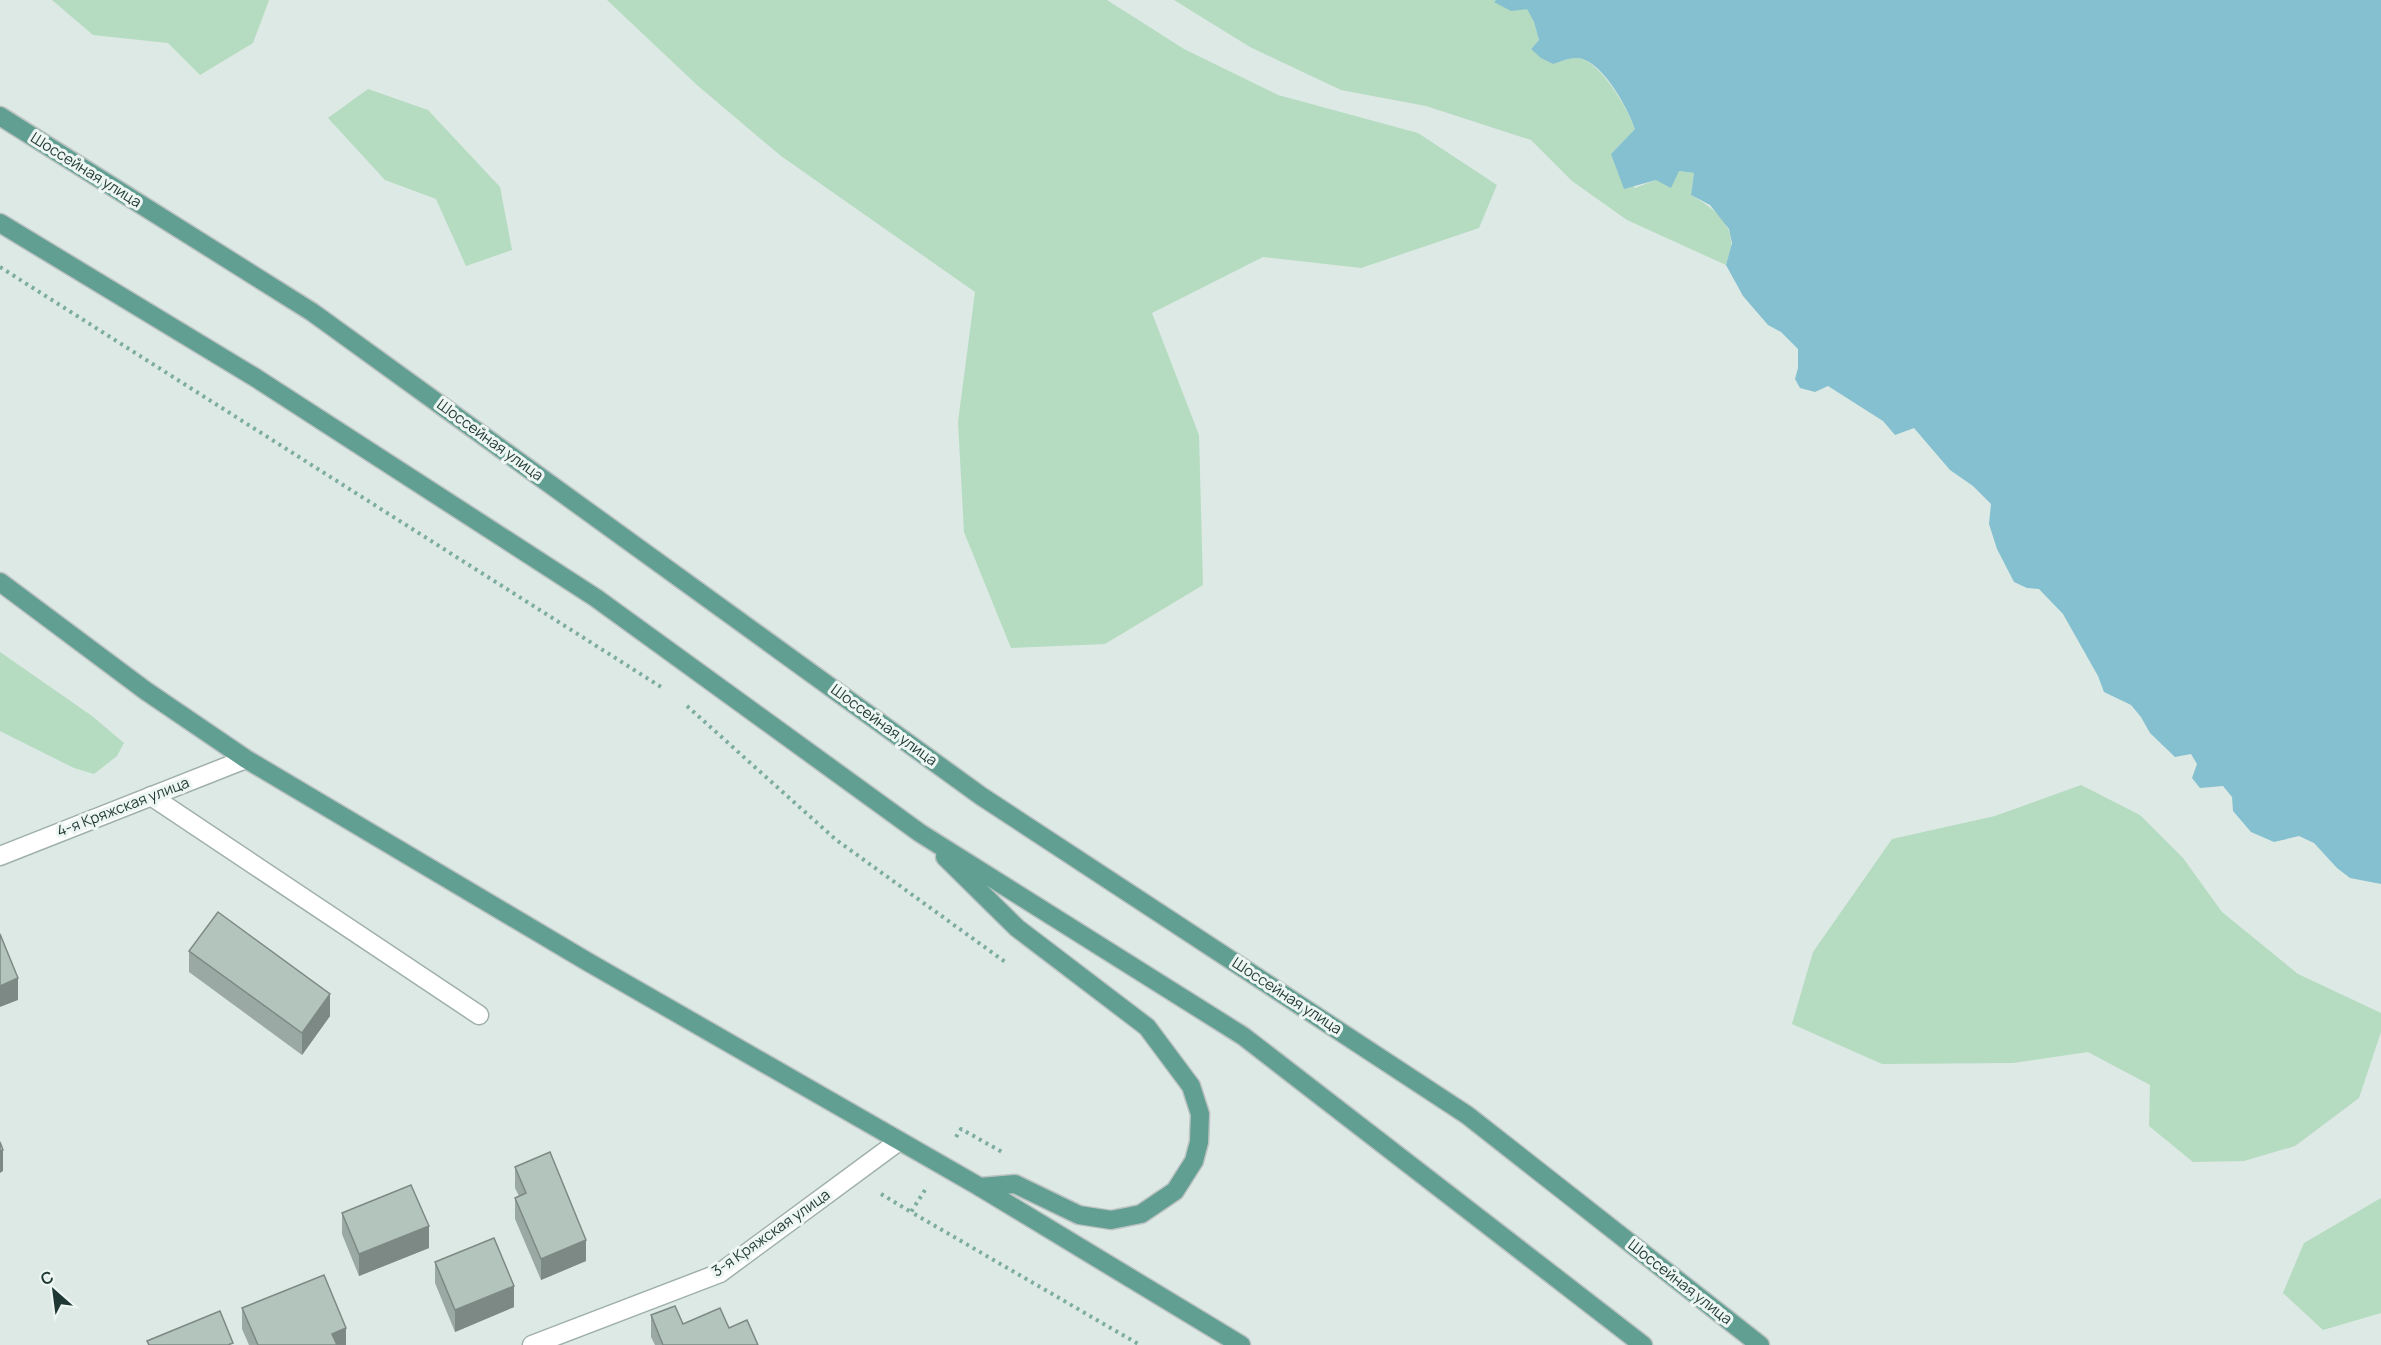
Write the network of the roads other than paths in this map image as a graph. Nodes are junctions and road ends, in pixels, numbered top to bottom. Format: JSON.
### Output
{"nodes":[{"id":1,"x":0,"y":116,"type":"edge"},
{"id":2,"x":0,"y":223,"type":"edge"},
{"id":3,"x":0,"y":582,"type":"edge"},
{"id":4,"x":246,"y":759,"type":"junction"},
{"id":5,"x":151,"y":796,"type":"junction"},
{"id":6,"x":920,"y":833,"type":"junction"},
{"id":7,"x":0,"y":856,"type":"edge"},
{"id":8,"x":479,"y":1015,"type":"dead end"},
{"id":9,"x":899,"y":1141,"type":"junction"},
{"id":10,"x":980,"y":1187,"type":"junction"},
{"id":11,"x":532,"y":1345,"type":"edge"},
{"id":12,"x":1241,"y":1345,"type":"edge"},
{"id":13,"x":1643,"y":1345,"type":"edge"},
{"id":14,"x":1760,"y":1345,"type":"edge"}],
"edges":[{"from":1,"to":14,"type":"main road","name":"Шоссейная улица"},
{"from":2,"to":6,"type":"main road"},
{"from":3,"to":4,"type":"main road"},
{"from":4,"to":5,"type":"street","name":"4-я Кряжская улица"},
{"from":4,"to":9,"type":"main road"},
{"from":5,"to":7,"type":"street","name":"4-я Кряжская улица"},
{"from":5,"to":8,"type":"street"},
{"from":6,"to":10,"type":"main road"},
{"from":6,"to":13,"type":"main road"},
{"from":9,"to":10,"type":"main road"},
{"from":9,"to":11,"type":"street","name":"3-я Кряжская улица"},
{"from":10,"to":12,"type":"main road"}]}
